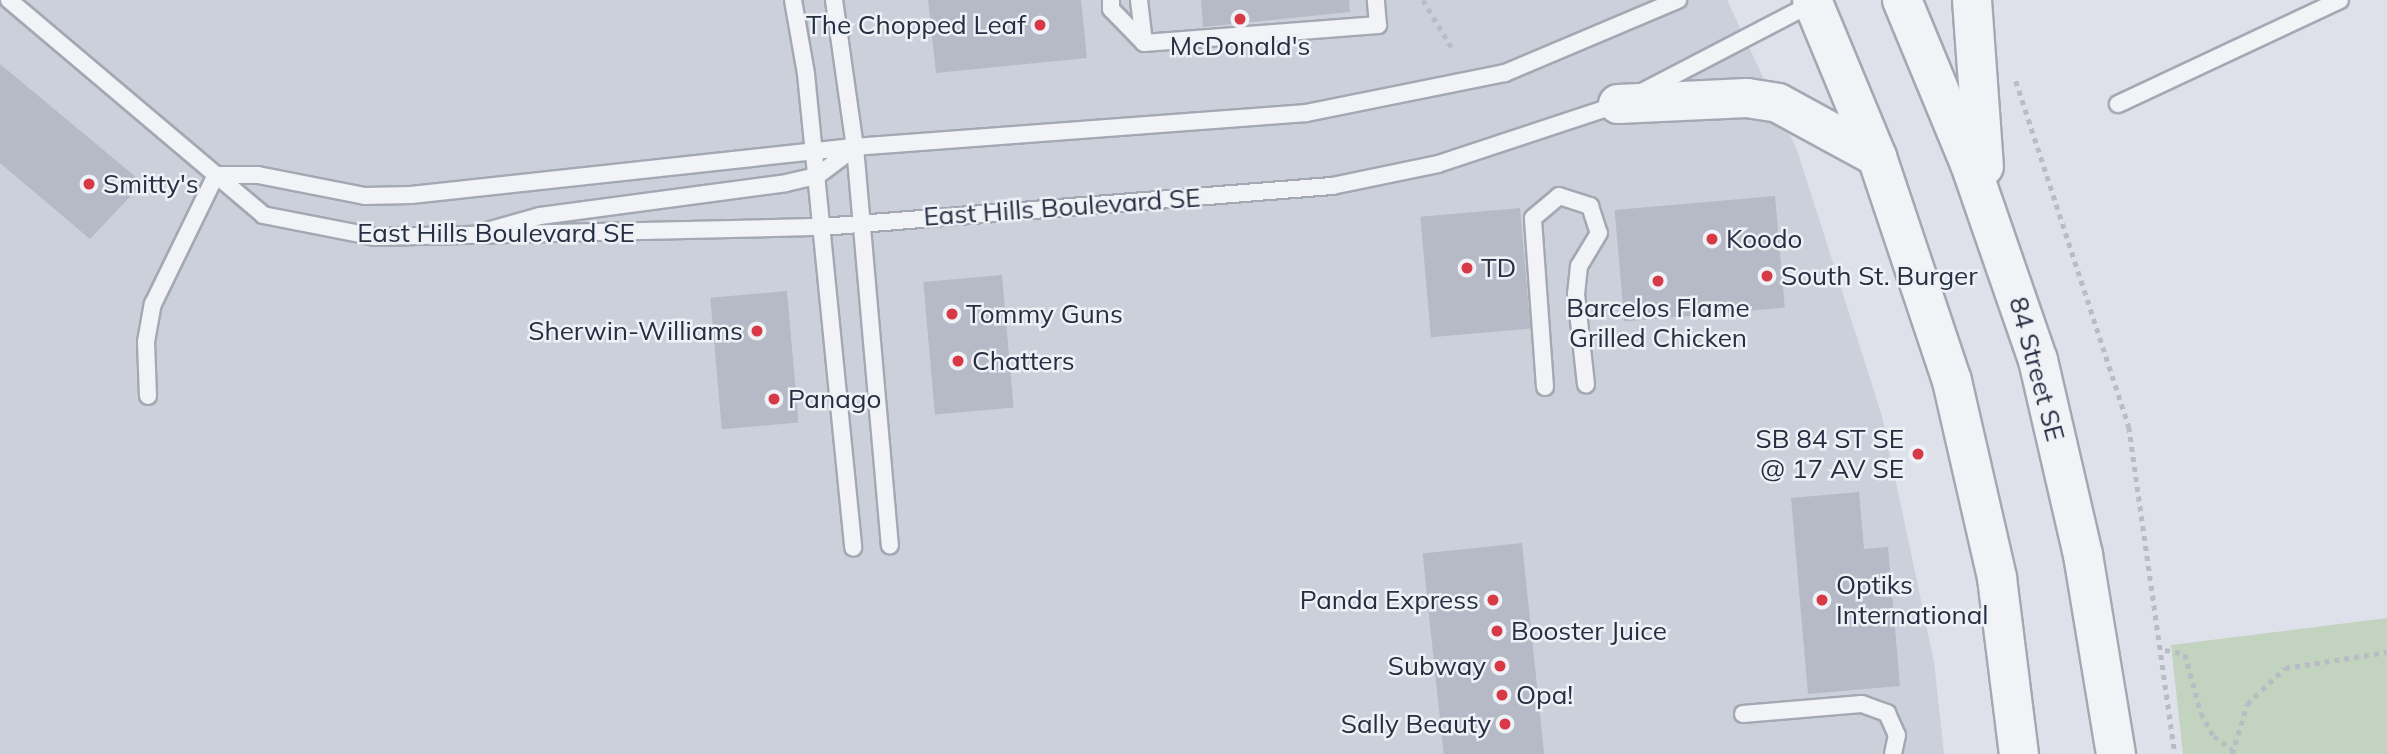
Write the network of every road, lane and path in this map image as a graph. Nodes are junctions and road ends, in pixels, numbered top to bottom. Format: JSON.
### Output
{"nodes":[{"id":1,"x":9,"y":0,"type":"edge"},
{"id":2,"x":793,"y":0,"type":"edge"},
{"id":3,"x":834,"y":0,"type":"edge"},
{"id":4,"x":1111,"y":0,"type":"edge"},
{"id":5,"x":1139,"y":0,"type":"edge"},
{"id":6,"x":1376,"y":0,"type":"edge"},
{"id":7,"x":1423,"y":0,"type":"edge"},
{"id":8,"x":1678,"y":0,"type":"edge"},
{"id":9,"x":1902,"y":0,"type":"edge"},
{"id":10,"x":1972,"y":0,"type":"edge"},
{"id":11,"x":2340,"y":0,"type":"edge"},
{"id":12,"x":1816,"y":1,"type":"edge"},
{"id":13,"x":1144,"y":43,"type":"junction"},
{"id":14,"x":1452,"y":48,"type":"dead end"},
{"id":15,"x":2013,"y":73,"type":"dead end"},
{"id":16,"x":1618,"y":104,"type":"junction"},
{"id":17,"x":2118,"y":104,"type":"dead end"},
{"id":18,"x":855,"y":147,"type":"junction"},
{"id":19,"x":814,"y":151,"type":"junction"},
{"id":20,"x":1877,"y":157,"type":"junction"},
{"id":21,"x":216,"y":174,"type":"junction"},
{"id":22,"x":817,"y":176,"type":"junction"},
{"id":23,"x":1989,"y":215,"type":"junction"},
{"id":24,"x":862,"y":222,"type":"junction"},
{"id":25,"x":822,"y":226,"type":"junction"},
{"id":26,"x":464,"y":238,"type":"junction"},
{"id":27,"x":1586,"y":384,"type":"dead end"},
{"id":28,"x":1545,"y":387,"type":"dead end"},
{"id":29,"x":148,"y":396,"type":"dead end"},
{"id":30,"x":890,"y":545,"type":"dead end"},
{"id":31,"x":853,"y":548,"type":"dead end"},
{"id":32,"x":2165,"y":650,"type":"junction"},
{"id":33,"x":2387,"y":652,"type":"edge"},
{"id":34,"x":1743,"y":713,"type":"dead end"},
{"id":35,"x":2232,"y":752,"type":"edge"},
{"id":36,"x":1893,"y":754,"type":"edge"},
{"id":37,"x":2019,"y":754,"type":"edge"},
{"id":38,"x":2116,"y":754,"type":"edge"},
{"id":39,"x":2175,"y":754,"type":"edge"}],
"edges":[{"from":1,"to":21,"type":"lane"},
{"from":2,"to":19,"type":"lane"},
{"from":3,"to":18,"type":"lane"},
{"from":4,"to":13,"type":"lane"},
{"from":5,"to":13,"type":"lane"},
{"from":6,"to":13,"type":"lane"},
{"from":7,"to":14,"type":"path"},
{"from":8,"to":18,"type":"lane","name":"East Hills Boulevard SE"},
{"from":9,"to":23,"type":"street","name":"84 Street SE"},
{"from":10,"to":23,"type":"street"},
{"from":11,"to":17,"type":"lane"},
{"from":12,"to":16,"type":"lane","name":"East Hills Boulevard SE"},
{"from":12,"to":20,"type":"street"},
{"from":15,"to":32,"type":"path"},
{"from":16,"to":20,"type":"street"},
{"from":16,"to":24,"type":"lane","name":"East Hills Boulevard SE"},
{"from":18,"to":19,"type":"lane","name":"East Hills Boulevard SE"},
{"from":18,"to":22,"type":"lane"},
{"from":18,"to":24,"type":"lane"},
{"from":19,"to":21,"type":"lane","name":"East Hills Boulevard SE"},
{"from":19,"to":22,"type":"lane"},
{"from":20,"to":37,"type":"street"},
{"from":21,"to":26,"type":"lane","name":"East Hills Boulevard SE"},
{"from":21,"to":29,"type":"lane"},
{"from":22,"to":25,"type":"lane"},
{"from":22,"to":26,"type":"lane"},
{"from":23,"to":38,"type":"street","name":"84 Street SE"},
{"from":24,"to":25,"type":"lane","name":"East Hills Boulevard SE"},
{"from":24,"to":30,"type":"lane"},
{"from":25,"to":26,"type":"lane","name":"East Hills Boulevard SE"},
{"from":25,"to":31,"type":"lane"},
{"from":27,"to":28,"type":"lane"},
{"from":32,"to":35,"type":"path"},
{"from":32,"to":39,"type":"path"},
{"from":33,"to":35,"type":"path"},
{"from":34,"to":36,"type":"lane"}]}
